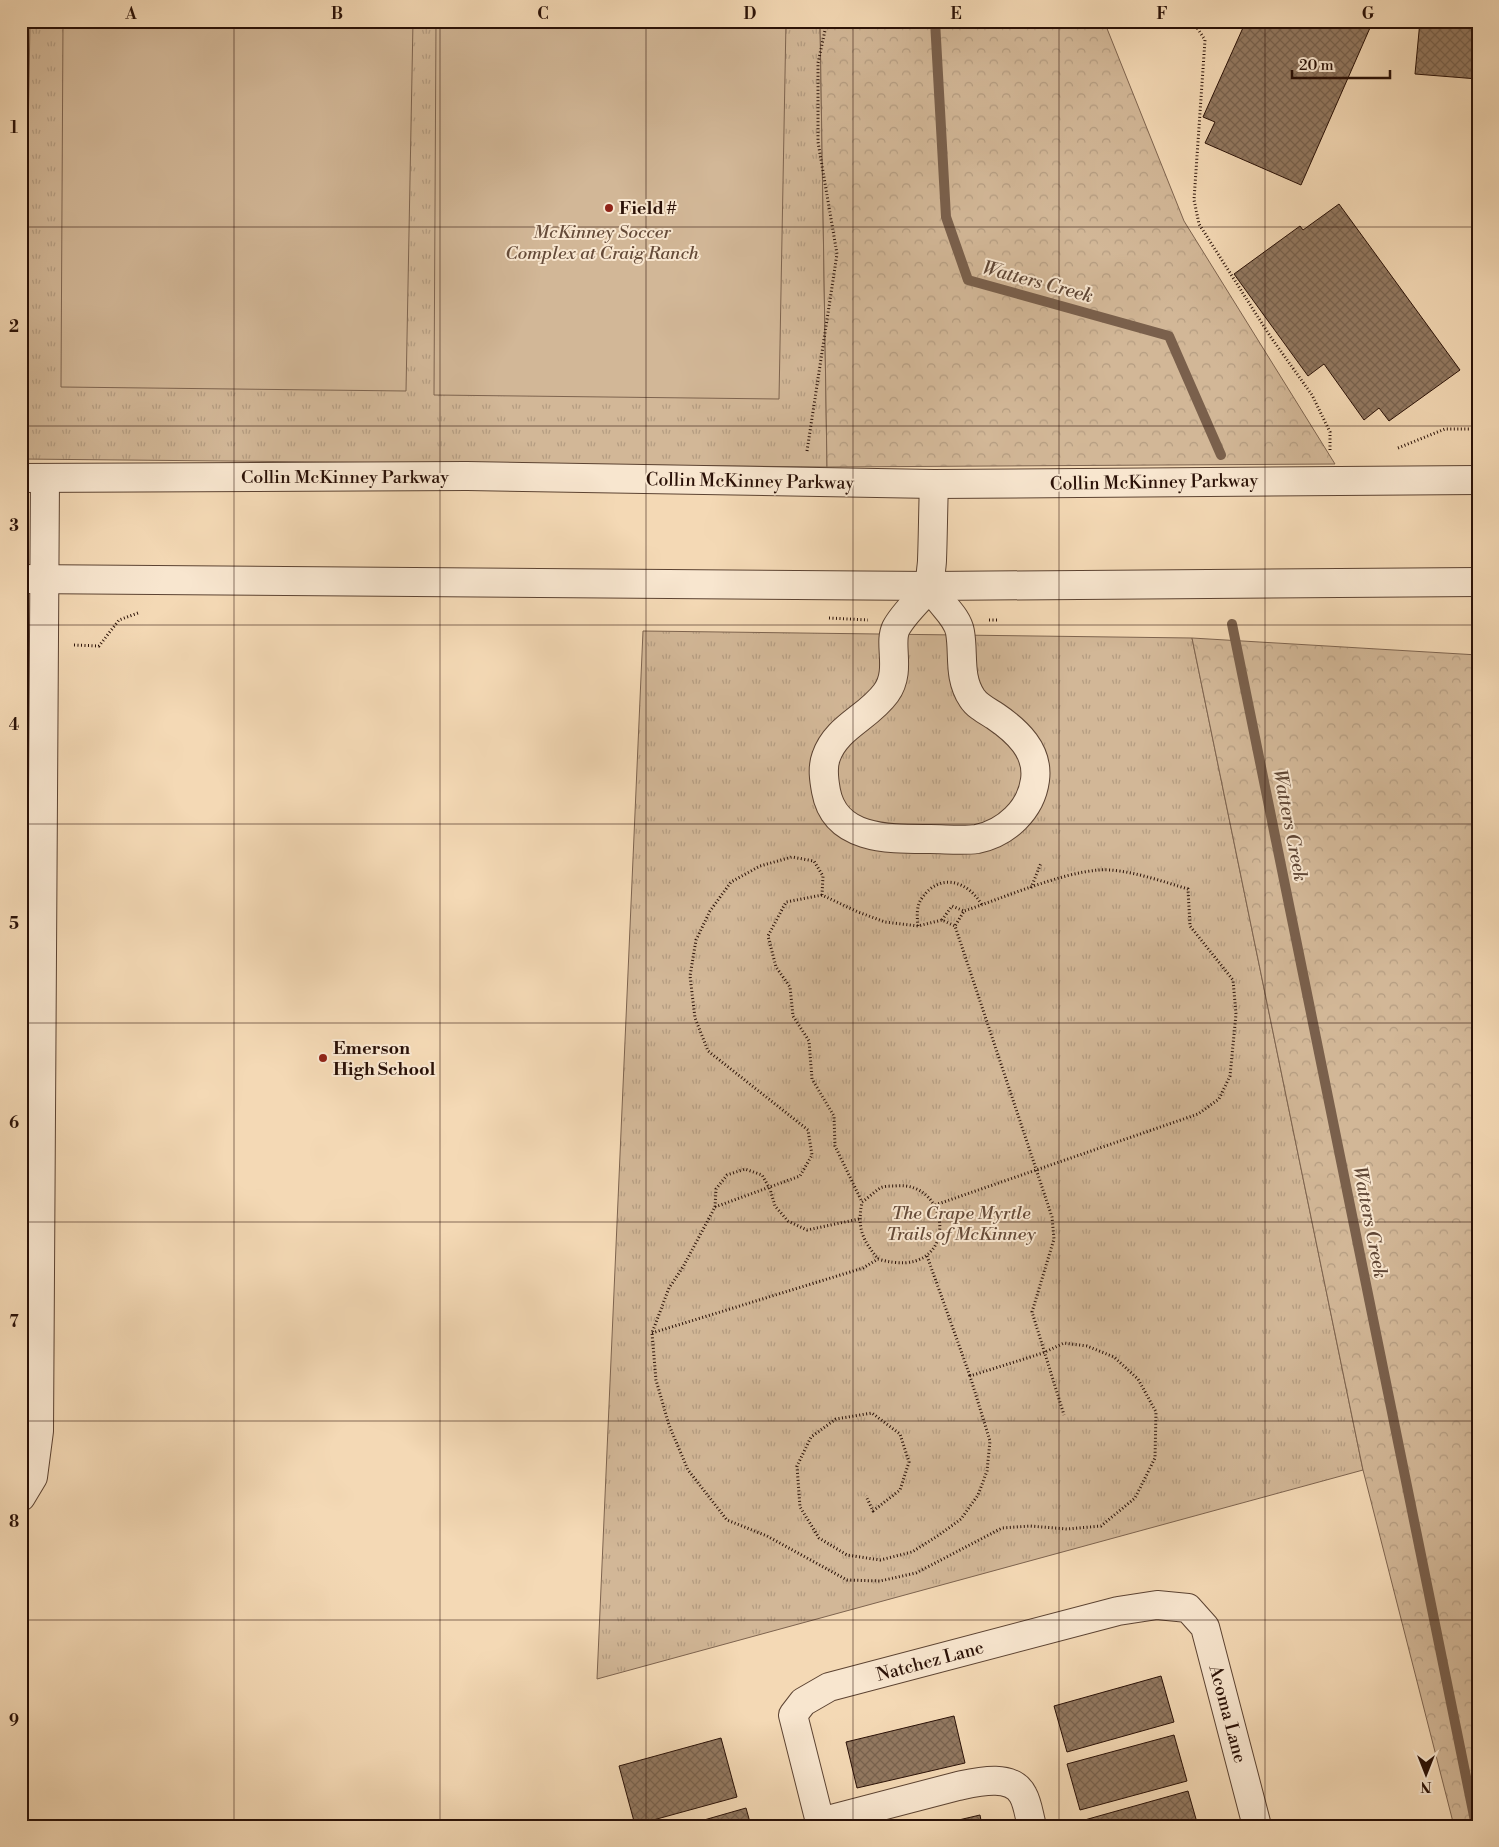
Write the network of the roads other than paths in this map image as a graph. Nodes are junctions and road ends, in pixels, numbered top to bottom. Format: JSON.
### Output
{"nodes":[{"id":1,"x":33,"y":478,"type":"edge"},
{"id":2,"x":1478,"y":480,"type":"edge"},
{"id":3,"x":934,"y":484,"type":"junction"},
{"id":4,"x":33,"y":579,"type":"edge"},
{"id":5,"x":1478,"y":582,"type":"edge"},
{"id":6,"x":931,"y":586,"type":"junction"},
{"id":7,"x":21,"y":1497,"type":"edge"},
{"id":8,"x":1188,"y":1608,"type":"joint"},
{"id":9,"x":821,"y":1824,"type":"edge"},
{"id":10,"x":1032,"y":1826,"type":"edge"},
{"id":11,"x":1257,"y":1826,"type":"edge"}],
"edges":[{"from":1,"to":3,"type":"street","name":"Collin McKinney Parkway"},
{"from":1,"to":4,"type":"street"},
{"from":2,"to":3,"type":"street","name":"Collin McKinney Parkway"},
{"from":3,"to":6,"type":"street"},
{"from":4,"to":6,"type":"street"},
{"from":4,"to":7,"type":"street"},
{"from":5,"to":6,"type":"street"},
{"from":6,"to":6,"type":"street"},
{"from":8,"to":9,"type":"street","name":"Natchez Lane"},
{"from":8,"to":11,"type":"street","name":"Acoma Lane"},
{"from":9,"to":10,"type":"street"}]}
